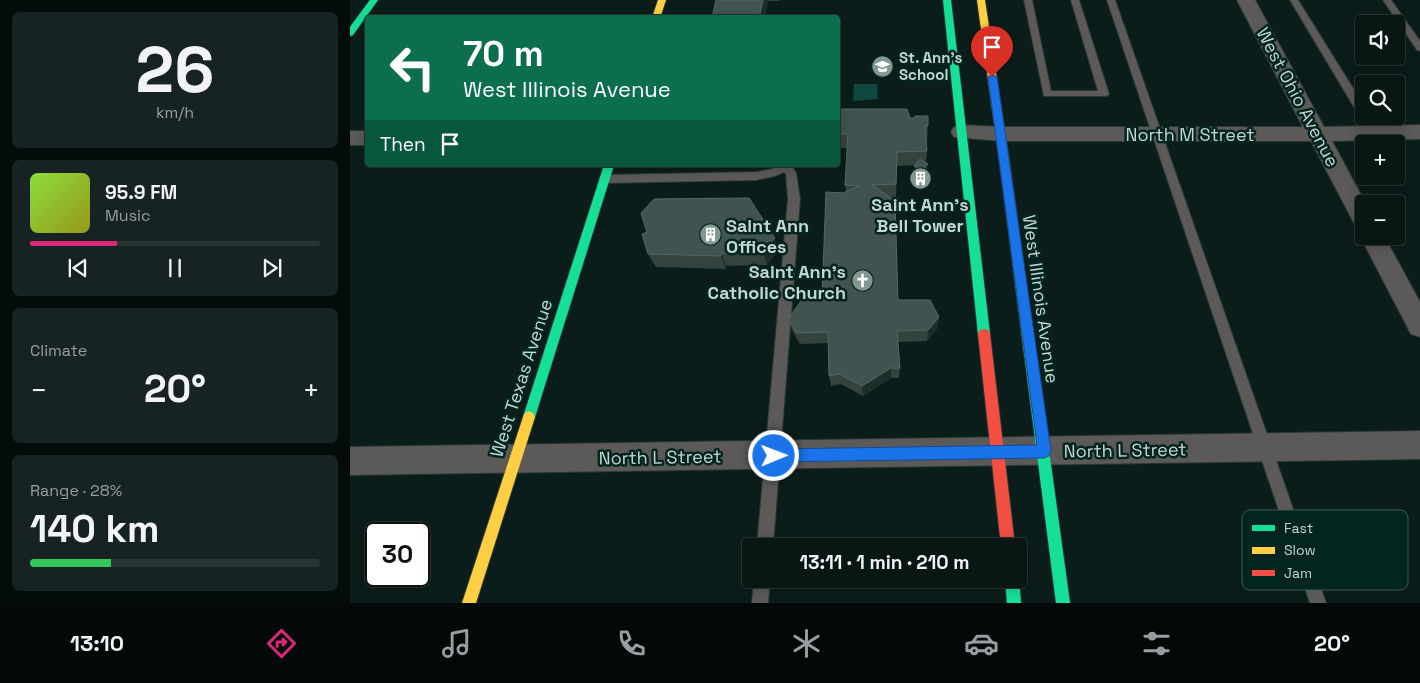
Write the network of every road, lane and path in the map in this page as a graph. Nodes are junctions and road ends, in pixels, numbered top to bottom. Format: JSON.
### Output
{"nodes":[{"id":1,"x":374,"y":0,"type":"edge"},
{"id":2,"x":662,"y":0,"type":"edge"},
{"id":3,"x":947,"y":0,"type":"edge"},
{"id":4,"x":981,"y":0,"type":"edge"},
{"id":5,"x":1028,"y":0,"type":"edge"},
{"id":6,"x":1075,"y":0,"type":"edge"},
{"id":7,"x":1111,"y":0,"type":"edge"},
{"id":8,"x":1246,"y":0,"type":"edge"},
{"id":9,"x":1294,"y":0,"type":"edge"},
{"id":10,"x":1387,"y":0,"type":"edge"},
{"id":11,"x":657,"y":15,"type":"edge"},
{"id":12,"x":350,"y":33,"type":"edge"},
{"id":13,"x":1420,"y":48,"type":"edge"},
{"id":14,"x":1355,"y":100,"type":"edge"},
{"id":15,"x":1355,"y":124,"type":"edge"},
{"id":16,"x":1387,"y":125,"type":"edge"},
{"id":17,"x":961,"y":132,"type":"junction"},
{"id":18,"x":1420,"y":132,"type":"edge"},
{"id":19,"x":1001,"y":134,"type":"junction"},
{"id":20,"x":1157,"y":134,"type":"junction"},
{"id":21,"x":1317,"y":134,"type":"junction"},
{"id":22,"x":350,"y":138,"type":"edge"},
{"id":23,"x":365,"y":138,"type":"edge"},
{"id":24,"x":608,"y":167,"type":"edge"},
{"id":25,"x":783,"y":167,"type":"edge"},
{"id":26,"x":788,"y":167,"type":"edge"},
{"id":27,"x":604,"y":179,"type":"junction"},
{"id":28,"x":1355,"y":204,"type":"edge"},
{"id":29,"x":1377,"y":245,"type":"edge"},
{"id":30,"x":1420,"y":326,"type":"edge"},
{"id":31,"x":1420,"y":446,"type":"edge"},
{"id":32,"x":1265,"y":448,"type":"junction"},
{"id":33,"x":1044,"y":451,"type":"junction"},
{"id":34,"x":999,"y":452,"type":"junction"},
{"id":35,"x":774,"y":456,"type":"junction"},
{"id":36,"x":513,"y":460,"type":"junction"},
{"id":37,"x":350,"y":461,"type":"edge"},
{"id":38,"x":1286,"y":510,"type":"edge"},
{"id":39,"x":766,"y":538,"type":"edge"},
{"id":40,"x":1007,"y":538,"type":"edge"},
{"id":41,"x":761,"y":588,"type":"edge"},
{"id":42,"x":1013,"y":588,"type":"edge"},
{"id":43,"x":1314,"y":590,"type":"edge"},
{"id":44,"x":469,"y":603,"type":"edge"},
{"id":45,"x":760,"y":603,"type":"edge"},
{"id":46,"x":1014,"y":603,"type":"edge"},
{"id":47,"x":1063,"y":603,"type":"edge"},
{"id":48,"x":1318,"y":603,"type":"edge"}],
"edges":[{"from":1,"to":12,"type":"main road"},
{"from":2,"to":11,"type":"main road"},
{"from":3,"to":17,"type":"main road"},
{"from":4,"to":19,"type":"main road","name":"West Illinois Avenue"},
{"from":5,"to":6,"type":"lane"},
{"from":7,"to":20,"type":"lane"},
{"from":8,"to":21,"type":"street","name":"West Ohio Avenue"},
{"from":9,"to":14,"type":"lane"},
{"from":10,"to":13,"type":"lane"},
{"from":15,"to":21,"type":"street","name":"North M Street"},
{"from":16,"to":18,"type":"street","name":"North M Street"},
{"from":17,"to":19,"type":"street","name":"North M Street"},
{"from":17,"to":34,"type":"main road"},
{"from":19,"to":20,"type":"street","name":"North M Street"},
{"from":19,"to":33,"type":"main road","name":"West Illinois Avenue"},
{"from":20,"to":21,"type":"street","name":"North M Street"},
{"from":20,"to":32,"type":"lane"},
{"from":21,"to":28,"type":"street","name":"West Ohio Avenue"},
{"from":22,"to":23,"type":"street"},
{"from":24,"to":27,"type":"main road","name":"West Texas Avenue"},
{"from":25,"to":27,"type":"lane"},
{"from":26,"to":35,"type":"lane"},
{"from":27,"to":36,"type":"main road","name":"West Texas Avenue"},
{"from":29,"to":30,"type":"street"},
{"from":31,"to":32,"type":"street","name":"North L Street"},
{"from":32,"to":33,"type":"street","name":"North L Street"},
{"from":32,"to":38,"type":"lane"},
{"from":33,"to":34,"type":"street","name":"North L Street"},
{"from":33,"to":47,"type":"main road","name":"West Illinois Avenue"},
{"from":34,"to":35,"type":"street","name":"North L Street"},
{"from":34,"to":40,"type":"main road"},
{"from":35,"to":36,"type":"street","name":"North L Street"},
{"from":35,"to":39,"type":"lane"},
{"from":36,"to":37,"type":"street","name":"North L Street"},
{"from":36,"to":44,"type":"main road","name":"West Texas Avenue"},
{"from":41,"to":45,"type":"lane"},
{"from":42,"to":46,"type":"main road"},
{"from":43,"to":48,"type":"lane"}]}
